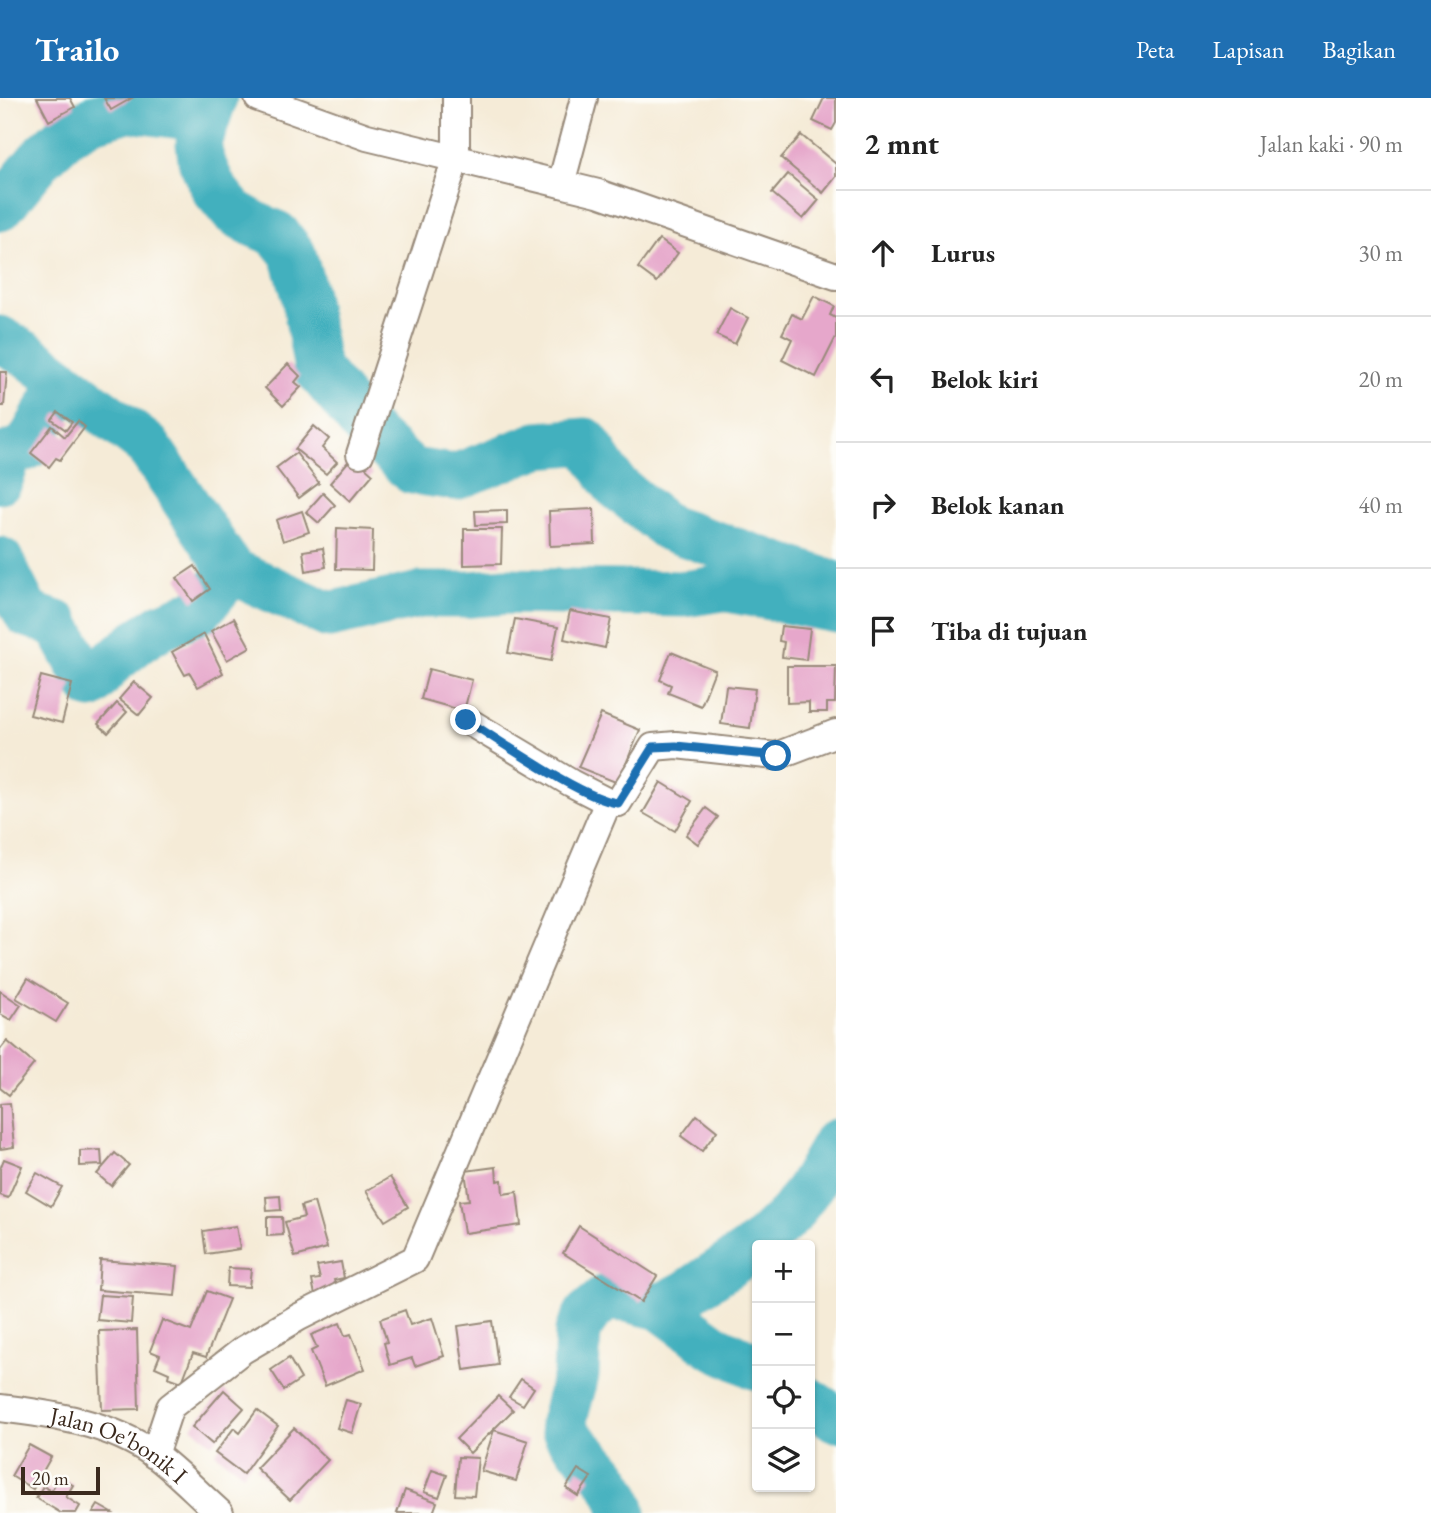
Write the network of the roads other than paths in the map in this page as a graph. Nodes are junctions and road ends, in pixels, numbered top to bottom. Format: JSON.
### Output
{"nodes":[{"id":1,"x":258,"y":98,"type":"edge"},
{"id":2,"x":456,"y":98,"type":"edge"},
{"id":3,"x":584,"y":98,"type":"edge"},
{"id":4,"x":293,"y":104,"type":"edge"},
{"id":5,"x":456,"y":158,"type":"junction"},
{"id":6,"x":562,"y":184,"type":"junction"},
{"id":7,"x":836,"y":276,"type":"edge"},
{"id":8,"x":360,"y":454,"type":"dead end"},
{"id":9,"x":466,"y":720,"type":"dead end"},
{"id":10,"x":836,"y":733,"type":"edge"},
{"id":11,"x":608,"y":802,"type":"junction"},
{"id":12,"x":0,"y":1408,"type":"edge"},
{"id":13,"x":154,"y":1455,"type":"junction"},
{"id":14,"x":220,"y":1513,"type":"edge"}],
"edges":[{"from":1,"to":4,"type":"street"},
{"from":2,"to":5,"type":"street"},
{"from":3,"to":6,"type":"street"},
{"from":4,"to":5,"type":"street"},
{"from":5,"to":6,"type":"street"},
{"from":5,"to":8,"type":"street"},
{"from":6,"to":7,"type":"street"},
{"from":9,"to":11,"type":"street"},
{"from":10,"to":11,"type":"street"},
{"from":11,"to":13,"type":"street"},
{"from":12,"to":13,"type":"street","name":"Jalan Oe'bonik I"},
{"from":13,"to":14,"type":"street","name":"Jalan Oe'bonik I"}]}
